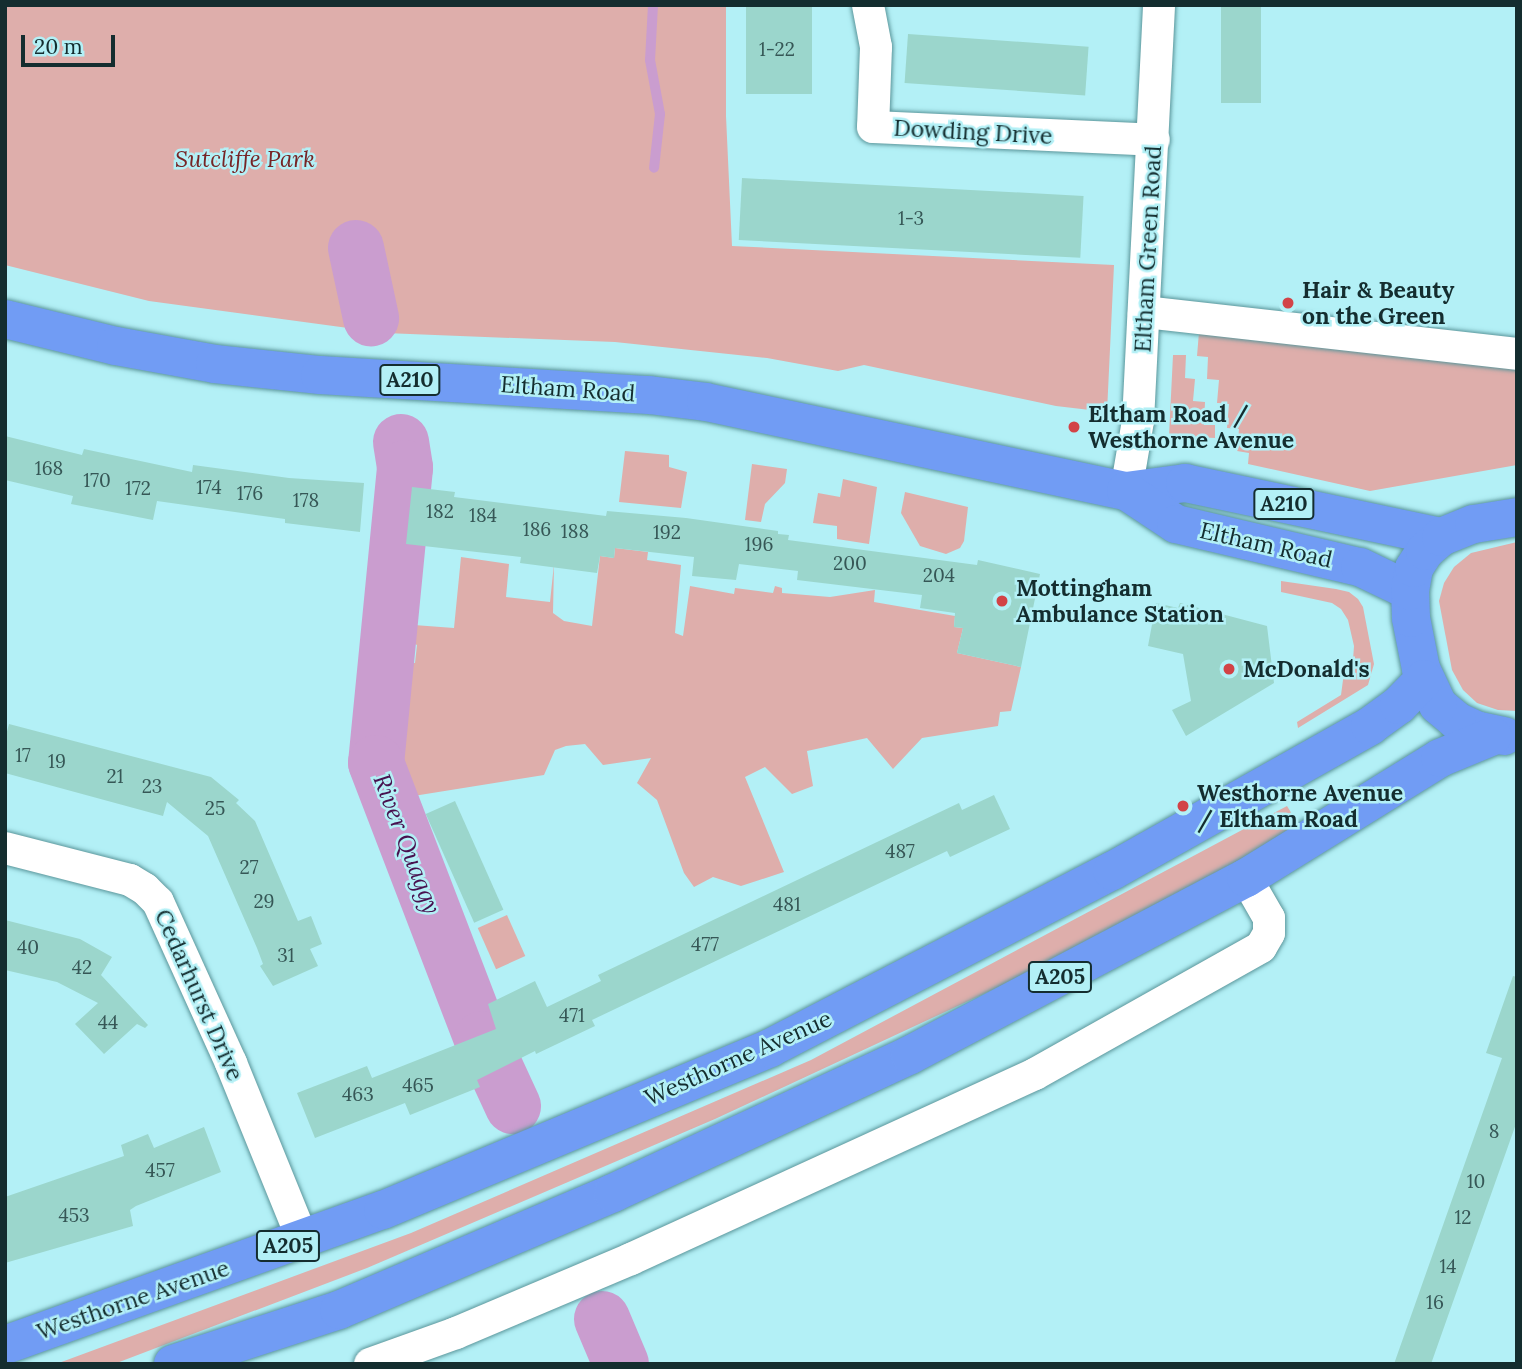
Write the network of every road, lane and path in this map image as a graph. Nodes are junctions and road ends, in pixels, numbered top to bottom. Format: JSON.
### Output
{"nodes":[{"id":1,"x":869,"y":5,"type":"edge"},
{"id":2,"x":1159,"y":5,"type":"edge"},
{"id":3,"x":1154,"y":140,"type":"junction"},
{"id":4,"x":1144,"y":312,"type":"junction"},
{"id":5,"x":5,"y":319,"type":"edge"},
{"id":6,"x":1517,"y":354,"type":"edge"},
{"id":7,"x":1126,"y":491,"type":"junction"},
{"id":8,"x":1517,"y":517,"type":"edge"},
{"id":9,"x":1441,"y":537,"type":"junction"},
{"id":10,"x":1410,"y":591,"type":"junction"},
{"id":11,"x":1424,"y":679,"type":"junction"},
{"id":12,"x":1505,"y":736,"type":"edge"},
{"id":13,"x":5,"y":848,"type":"edge"},
{"id":14,"x":1253,"y":890,"type":"junction"},
{"id":15,"x":303,"y":1240,"type":"junction"},
{"id":16,"x":5,"y":1345,"type":"edge"},
{"id":17,"x":173,"y":1364,"type":"edge"},
{"id":18,"x":370,"y":1364,"type":"edge"}],
"edges":[{"from":1,"to":3,"type":"street","name":"Dowding Drive"},
{"from":2,"to":3,"type":"street","name":"Eltham Green Road"},
{"from":3,"to":4,"type":"street","name":"Eltham Green Road"},
{"from":4,"to":6,"type":"street"},
{"from":4,"to":7,"type":"street","name":"Eltham Green Road"},
{"from":5,"to":7,"type":"highway","name":"Eltham Road","number":"A210"},
{"from":7,"to":9,"type":"highway","name":"Eltham Road","number":"A210"},
{"from":7,"to":10,"type":"highway","name":"Eltham Road","number":"A210"},
{"from":8,"to":9,"type":"highway","number":"A205"},
{"from":9,"to":10,"type":"highway","number":"A205"},
{"from":10,"to":11,"type":"highway","number":"A205"},
{"from":11,"to":12,"type":"highway","number":"A205"},
{"from":11,"to":15,"type":"highway","name":"Westhorne Avenue","number":"A205"},
{"from":12,"to":14,"type":"highway","number":"A205"},
{"from":13,"to":15,"type":"street","name":"Cedarhurst Drive"},
{"from":14,"to":17,"type":"highway","number":"A205"},
{"from":14,"to":18,"type":"street"},
{"from":15,"to":16,"type":"highway","name":"Westhorne Avenue","number":"A205"}]}
